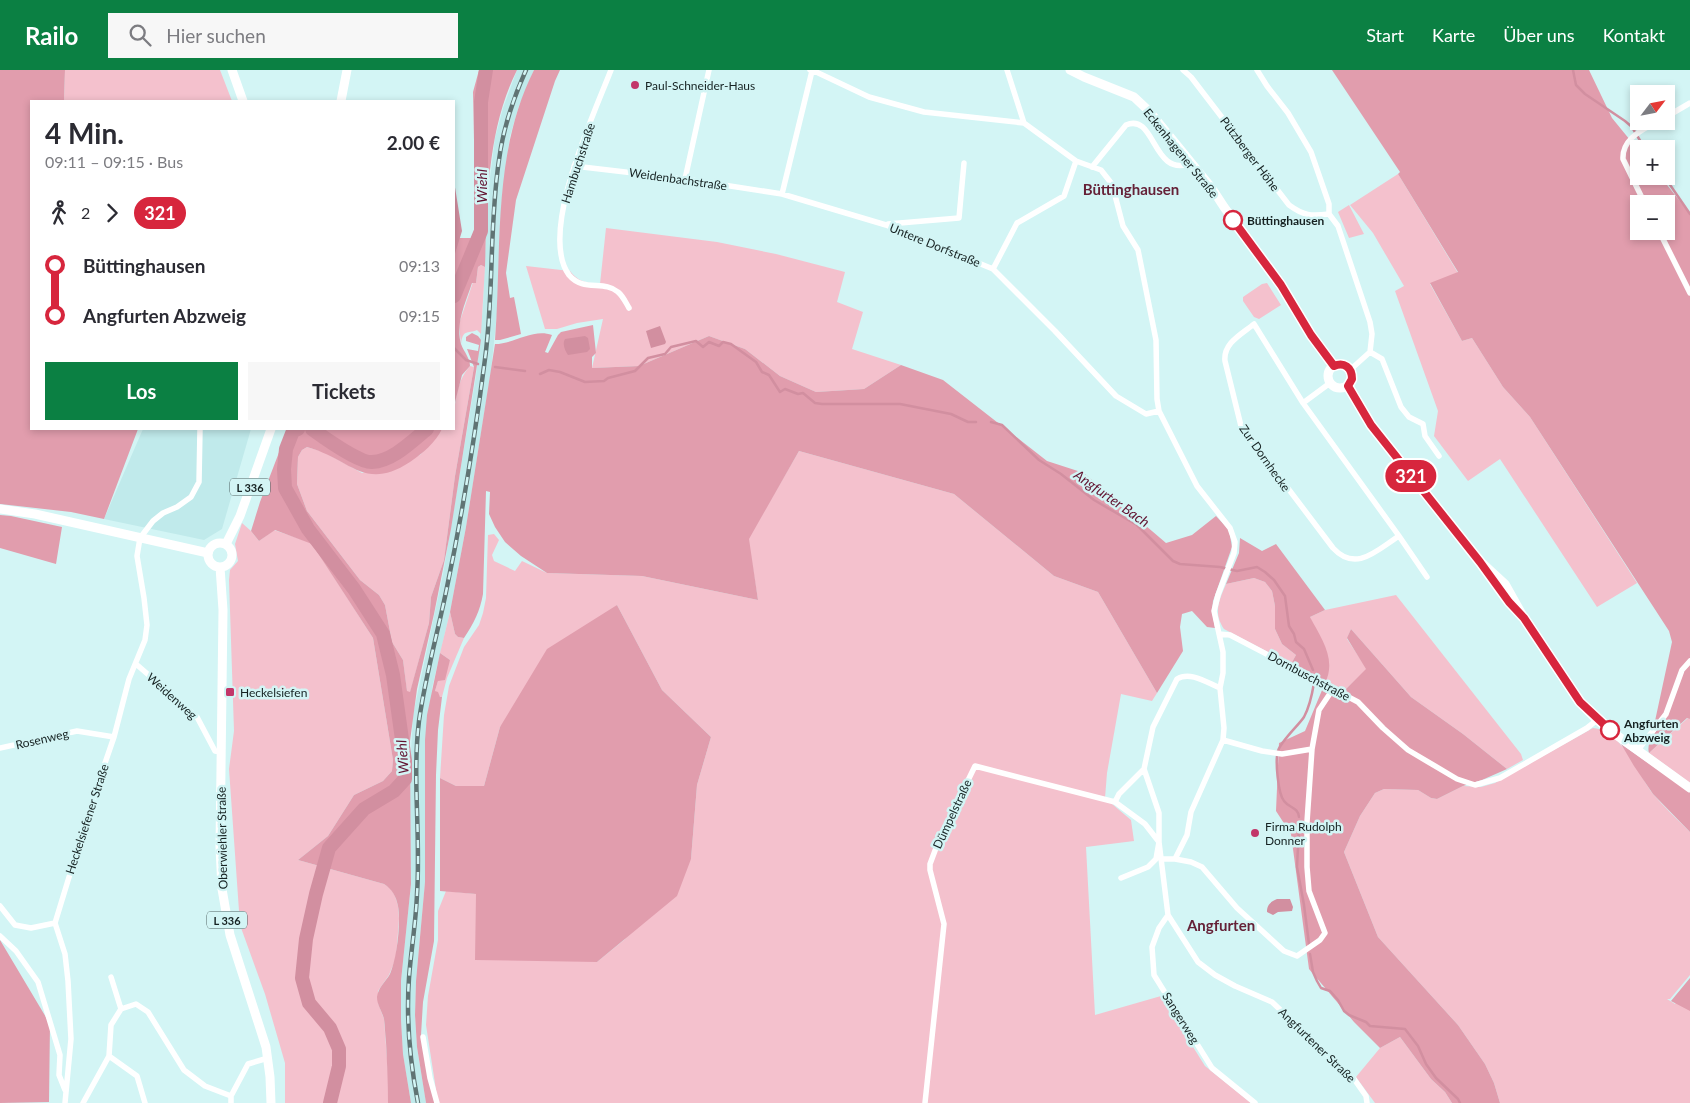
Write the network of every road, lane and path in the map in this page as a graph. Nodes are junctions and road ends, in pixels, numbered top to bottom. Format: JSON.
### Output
{"nodes":[{"id":1,"x":232,"y":70,"type":"edge"},
{"id":2,"x":347,"y":70,"type":"edge"},
{"id":3,"x":611,"y":70,"type":"edge"},
{"id":4,"x":709,"y":70,"type":"edge"},
{"id":5,"x":811,"y":70,"type":"edge"},
{"id":6,"x":1007,"y":70,"type":"edge"},
{"id":7,"x":1070,"y":70,"type":"edge"},
{"id":8,"x":1184,"y":70,"type":"edge"},
{"id":9,"x":1257,"y":70,"type":"edge"},
{"id":10,"x":243,"y":100,"type":"edge"},
{"id":11,"x":341,"y":100,"type":"edge"},
{"id":12,"x":1690,"y":103,"type":"edge"},
{"id":13,"x":1675,"y":112,"type":"edge"},
{"id":14,"x":1024,"y":123,"type":"junction"},
{"id":15,"x":1644,"y":130,"type":"edge"},
{"id":16,"x":1076,"y":161,"type":"junction"},
{"id":17,"x":964,"y":163,"type":"dead end"},
{"id":18,"x":1191,"y":163,"type":"junction"},
{"id":19,"x":574,"y":166,"type":"junction"},
{"id":20,"x":1092,"y":167,"type":"junction"},
{"id":21,"x":685,"y":179,"type":"junction"},
{"id":22,"x":782,"y":194,"type":"junction"},
{"id":23,"x":1641,"y":195,"type":"edge"},
{"id":24,"x":1329,"y":214,"type":"junction"},
{"id":25,"x":886,"y":224,"type":"junction"},
{"id":26,"x":1664,"y":240,"type":"edge"},
{"id":27,"x":993,"y":269,"type":"junction"},
{"id":28,"x":1690,"y":293,"type":"edge"},
{"id":29,"x":629,"y":308,"type":"dead end"},
{"id":30,"x":1370,"y":352,"type":"junction"},
{"id":31,"x":1334,"y":366,"type":"junction"},
{"id":32,"x":1350,"y":370,"type":"junction"},
{"id":33,"x":1330,"y":383,"type":"junction"},
{"id":34,"x":1348,"y":386,"type":"junction"},
{"id":35,"x":1303,"y":403,"type":"junction"},
{"id":36,"x":1159,"y":411,"type":"junction"},
{"id":37,"x":200,"y":430,"type":"edge"},
{"id":38,"x":271,"y":430,"type":"edge"},
{"id":39,"x":1439,"y":456,"type":"dead end"},
{"id":40,"x":0,"y":509,"type":"edge"},
{"id":41,"x":1399,"y":536,"type":"junction"},
{"id":42,"x":140,"y":538,"type":"junction"},
{"id":43,"x":226,"y":544,"type":"junction"},
{"id":44,"x":208,"y":553,"type":"junction"},
{"id":45,"x":220,"y":567,"type":"junction"},
{"id":46,"x":1427,"y":577,"type":"dead end"},
{"id":47,"x":1218,"y":634,"type":"junction"},
{"id":48,"x":1690,"y":661,"type":"edge"},
{"id":49,"x":136,"y":664,"type":"junction"},
{"id":50,"x":1220,"y":688,"type":"junction"},
{"id":51,"x":1333,"y":689,"type":"junction"},
{"id":52,"x":1597,"y":720,"type":"junction"},
{"id":53,"x":114,"y":738,"type":"junction"},
{"id":54,"x":1223,"y":740,"type":"junction"},
{"id":55,"x":0,"y":748,"type":"edge"},
{"id":56,"x":1312,"y":749,"type":"junction"},
{"id":57,"x":1638,"y":750,"type":"junction"},
{"id":58,"x":221,"y":752,"type":"junction"},
{"id":59,"x":1144,"y":769,"type":"junction"},
{"id":60,"x":1690,"y":788,"type":"edge"},
{"id":61,"x":1115,"y":802,"type":"junction"},
{"id":62,"x":1158,"y":842,"type":"junction"},
{"id":63,"x":1162,"y":859,"type":"junction"},
{"id":64,"x":1176,"y":859,"type":"junction"},
{"id":65,"x":1121,"y":878,"type":"dead end"},
{"id":66,"x":0,"y":906,"type":"edge"},
{"id":67,"x":1168,"y":915,"type":"junction"},
{"id":68,"x":55,"y":923,"type":"junction"},
{"id":69,"x":0,"y":936,"type":"edge"},
{"id":70,"x":111,"y":978,"type":"dead end"},
{"id":71,"x":121,"y":1009,"type":"junction"},
{"id":72,"x":423,"y":1037,"type":"dead end"},
{"id":73,"x":109,"y":1056,"type":"junction"},
{"id":74,"x":268,"y":1058,"type":"junction"},
{"id":75,"x":66,"y":1092,"type":"junction"},
{"id":76,"x":230,"y":1096,"type":"junction"},
{"id":77,"x":65,"y":1103,"type":"edge"},
{"id":78,"x":84,"y":1103,"type":"edge"},
{"id":79,"x":145,"y":1103,"type":"edge"},
{"id":80,"x":231,"y":1103,"type":"edge"},
{"id":81,"x":271,"y":1103,"type":"edge"},
{"id":82,"x":437,"y":1103,"type":"edge"},
{"id":83,"x":925,"y":1103,"type":"edge"},
{"id":84,"x":1255,"y":1103,"type":"edge"},
{"id":85,"x":1367,"y":1103,"type":"edge"}],
"edges":[{"from":1,"to":10,"type":"main road"},
{"from":2,"to":11,"type":"main road"},
{"from":3,"to":19,"type":"street","name":"Hambuchstraße"},
{"from":4,"to":21,"type":"street"},
{"from":5,"to":14,"type":"street"},
{"from":5,"to":22,"type":"street"},
{"from":6,"to":14,"type":"street"},
{"from":7,"to":18,"type":"main road","name":"Eckenhagener Straße"},
{"from":8,"to":24,"type":"street","name":"Pützberger Höhe"},
{"from":9,"to":24,"type":"street"},
{"from":12,"to":13,"type":"street"},
{"from":14,"to":16,"type":"street"},
{"from":15,"to":23,"type":"street"},
{"from":16,"to":20,"type":"street"},
{"from":16,"to":27,"type":"street"},
{"from":17,"to":25,"type":"street"},
{"from":18,"to":20,"type":"street"},
{"from":18,"to":31,"type":"main road","name":"Eckenhagener Straße"},
{"from":19,"to":21,"type":"street","name":"Weidenbachstraße"},
{"from":19,"to":29,"type":"street","name":"Hambuchstraße"},
{"from":20,"to":36,"type":"street"},
{"from":21,"to":22,"type":"street","name":"Weidenbachstraße"},
{"from":22,"to":25,"type":"street","name":"Untere Dorfstraße"},
{"from":24,"to":30,"type":"street"},
{"from":25,"to":27,"type":"street","name":"Untere Dorfstraße"},
{"from":26,"to":28,"type":"street"},
{"from":27,"to":36,"type":"street","name":"Untere Dorfstraße"},
{"from":30,"to":32,"type":"street"},
{"from":30,"to":39,"type":"street"},
{"from":31,"to":32,"type":"main road"},
{"from":31,"to":33,"type":"main road"},
{"from":32,"to":34,"type":"main road"},
{"from":33,"to":34,"type":"main road"},
{"from":33,"to":35,"type":"street"},
{"from":34,"to":52,"type":"main road"},
{"from":35,"to":41,"type":"street","name":"Zur Dornhecke"},
{"from":35,"to":41,"type":"street","name":"Zur Dornhecke"},
{"from":36,"to":47,"type":"street"},
{"from":37,"to":42,"type":"street"},
{"from":38,"to":43,"type":"main road","number":"L 336"},
{"from":40,"to":42,"type":"main road"},
{"from":41,"to":46,"type":"street","name":"Zur Dornhecke"},
{"from":42,"to":44,"type":"main road"},
{"from":42,"to":49,"type":"street","name":"Heckelsiefener Straße"},
{"from":43,"to":44,"type":"main road"},
{"from":43,"to":45,"type":"main road"},
{"from":44,"to":45,"type":"main road"},
{"from":45,"to":58,"type":"main road","name":"Oberwiehler Straße","number":"L 336"},
{"from":47,"to":50,"type":"street"},
{"from":47,"to":51,"type":"street","name":"Dornbuschstraße"},
{"from":48,"to":57,"type":"street"},
{"from":49,"to":53,"type":"street","name":"Heckelsiefener Straße"},
{"from":49,"to":58,"type":"street","name":"Weidenweg"},
{"from":50,"to":54,"type":"street"},
{"from":50,"to":59,"type":"street"},
{"from":51,"to":52,"type":"street","name":"Dornbuschstraße"},
{"from":51,"to":56,"type":"street"},
{"from":52,"to":57,"type":"main road"},
{"from":53,"to":55,"type":"street","name":"Rosenweg"},
{"from":53,"to":68,"type":"street","name":"Heckelsiefener Straße"},
{"from":54,"to":56,"type":"street"},
{"from":54,"to":64,"type":"street"},
{"from":56,"to":64,"type":"street"},
{"from":57,"to":60,"type":"main road"},
{"from":58,"to":74,"type":"main road","name":"Oberwiehler Straße","number":"L 336"},
{"from":59,"to":61,"type":"street"},
{"from":59,"to":62,"type":"street"},
{"from":61,"to":62,"type":"street","name":"Dümpelstraße"},
{"from":61,"to":83,"type":"street","name":"Dümpelstraße"},
{"from":62,"to":63,"type":"street","name":"Angfurtener Straße"},
{"from":62,"to":65,"type":"street"},
{"from":63,"to":64,"type":"street"},
{"from":63,"to":67,"type":"street","name":"Angfurtener Straße"},
{"from":66,"to":68,"type":"street"},
{"from":67,"to":84,"type":"street","name":"Sangerweg"},
{"from":67,"to":85,"type":"street","name":"Angfurtener Straße"},
{"from":68,"to":75,"type":"street"},
{"from":69,"to":75,"type":"street"},
{"from":70,"to":71,"type":"street"},
{"from":71,"to":73,"type":"street"},
{"from":71,"to":76,"type":"street"},
{"from":72,"to":82,"type":"street"},
{"from":73,"to":78,"type":"street"},
{"from":73,"to":79,"type":"street"},
{"from":74,"to":76,"type":"street"},
{"from":74,"to":81,"type":"main road","name":"Oberwiehler Straße","number":"L 336"},
{"from":75,"to":77,"type":"street"},
{"from":76,"to":80,"type":"street"}]}
